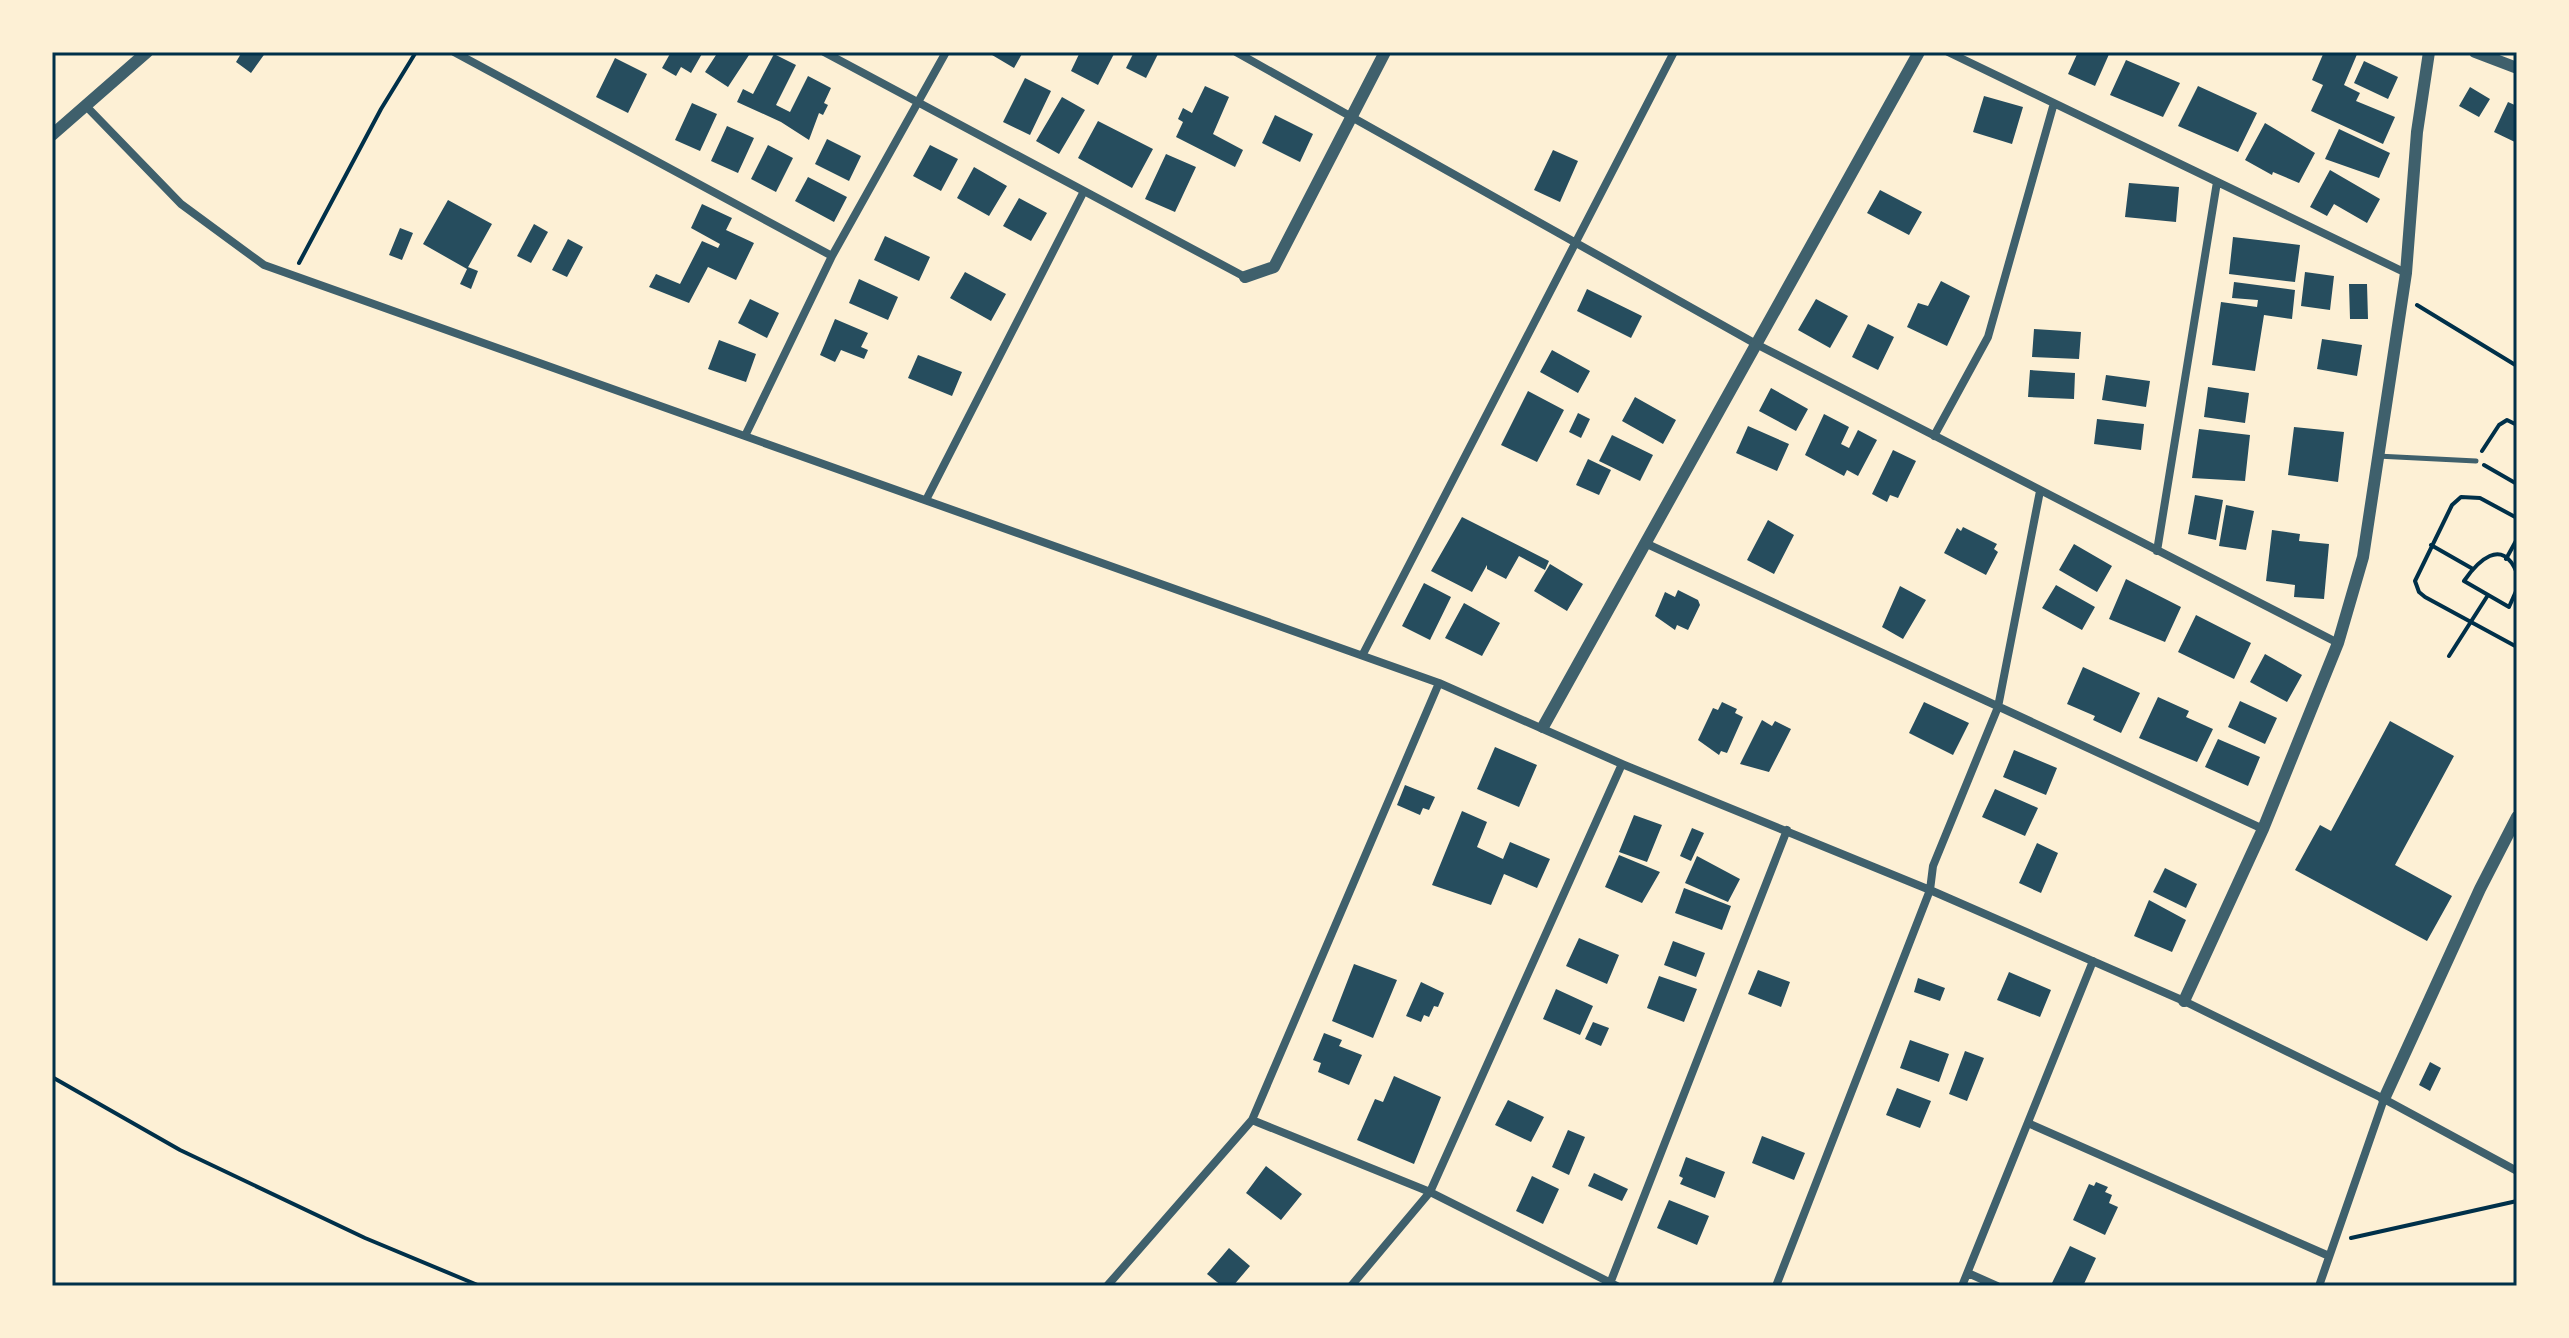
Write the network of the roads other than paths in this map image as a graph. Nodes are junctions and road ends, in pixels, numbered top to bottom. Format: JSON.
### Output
{"nodes":[{"id":1,"x":147,"y":52,"type":"edge"},
{"id":2,"x":454,"y":52,"type":"edge"},
{"id":3,"x":824,"y":52,"type":"edge"},
{"id":4,"x":946,"y":52,"type":"edge"},
{"id":5,"x":1236,"y":52,"type":"edge"},
{"id":6,"x":1385,"y":52,"type":"edge"},
{"id":7,"x":1674,"y":52,"type":"edge"},
{"id":8,"x":1919,"y":52,"type":"edge"},
{"id":9,"x":1948,"y":52,"type":"edge"},
{"id":10,"x":2429,"y":52,"type":"edge"},
{"id":11,"x":2475,"y":52,"type":"edge"},
{"id":12,"x":2517,"y":68,"type":"edge"},
{"id":13,"x":917,"y":102,"type":"junction"},
{"id":14,"x":2054,"y":103,"type":"junction"},
{"id":15,"x":85,"y":105,"type":"junction"},
{"id":16,"x":1352,"y":117,"type":"junction"},
{"id":17,"x":52,"y":135,"type":"edge"},
{"id":18,"x":2217,"y":182,"type":"junction"},
{"id":19,"x":1084,"y":191,"type":"junction"},
{"id":20,"x":1577,"y":243,"type":"junction"},
{"id":21,"x":832,"y":256,"type":"junction"},
{"id":22,"x":2406,"y":273,"type":"junction"},
{"id":23,"x":1245,"y":277,"type":"joint"},
{"id":24,"x":1756,"y":344,"type":"junction"},
{"id":25,"x":745,"y":436,"type":"junction"},
{"id":26,"x":1934,"y":436,"type":"junction"},
{"id":27,"x":2377,"y":456,"type":"junction"},
{"id":28,"x":2476,"y":461,"type":"road end"},
{"id":29,"x":2040,"y":491,"type":"junction"},
{"id":30,"x":926,"y":500,"type":"junction"},
{"id":31,"x":1645,"y":543,"type":"junction"},
{"id":32,"x":2157,"y":551,"type":"junction"},
{"id":33,"x":2338,"y":643,"type":"junction"},
{"id":34,"x":1363,"y":654,"type":"junction"},
{"id":35,"x":1439,"y":683,"type":"junction"},
{"id":36,"x":1998,"y":707,"type":"junction"},
{"id":37,"x":1543,"y":727,"type":"junction"},
{"id":38,"x":1622,"y":764,"type":"junction"},
{"id":39,"x":2517,"y":817,"type":"edge"},
{"id":40,"x":2263,"y":829,"type":"junction"},
{"id":41,"x":1787,"y":830,"type":"junction"},
{"id":42,"x":1930,"y":890,"type":"junction"},
{"id":43,"x":2093,"y":961,"type":"junction"},
{"id":44,"x":2184,"y":1001,"type":"junction"},
{"id":45,"x":2384,"y":1099,"type":"junction"},
{"id":46,"x":1252,"y":1120,"type":"junction"},
{"id":47,"x":2028,"y":1123,"type":"junction"},
{"id":48,"x":2517,"y":1171,"type":"edge"},
{"id":49,"x":1430,"y":1192,"type":"junction"},
{"id":50,"x":2329,"y":1256,"type":"junction"},
{"id":51,"x":1968,"y":1273,"type":"junction"},
{"id":52,"x":1612,"y":1285,"type":"edge"},
{"id":53,"x":1107,"y":1286,"type":"edge"},
{"id":54,"x":1351,"y":1286,"type":"edge"},
{"id":55,"x":1776,"y":1286,"type":"edge"},
{"id":56,"x":1962,"y":1286,"type":"edge"},
{"id":57,"x":1997,"y":1286,"type":"edge"},
{"id":58,"x":2319,"y":1286,"type":"edge"}],
"edges":[{"from":1,"to":15,"type":"street"},
{"from":2,"to":21,"type":"street"},
{"from":3,"to":13,"type":"street"},
{"from":4,"to":13,"type":"street"},
{"from":5,"to":16,"type":"street"},
{"from":6,"to":16,"type":"street"},
{"from":7,"to":20,"type":"street"},
{"from":8,"to":24,"type":"street"},
{"from":9,"to":14,"type":"street"},
{"from":10,"to":22,"type":"street"},
{"from":11,"to":12,"type":"street"},
{"from":13,"to":19,"type":"street"},
{"from":13,"to":21,"type":"street"},
{"from":14,"to":18,"type":"street"},
{"from":14,"to":26,"type":"street"},
{"from":15,"to":17,"type":"street"},
{"from":15,"to":25,"type":"street"},
{"from":16,"to":20,"type":"street"},
{"from":16,"to":23,"type":"street"},
{"from":18,"to":22,"type":"street"},
{"from":18,"to":32,"type":"street"},
{"from":19,"to":23,"type":"street"},
{"from":19,"to":30,"type":"street"},
{"from":20,"to":24,"type":"street"},
{"from":20,"to":34,"type":"street"},
{"from":21,"to":25,"type":"street"},
{"from":22,"to":27,"type":"street"},
{"from":24,"to":26,"type":"street"},
{"from":24,"to":31,"type":"street"},
{"from":25,"to":30,"type":"street"},
{"from":26,"to":29,"type":"street"},
{"from":27,"to":28,"type":"lane"},
{"from":27,"to":33,"type":"street"},
{"from":29,"to":32,"type":"street"},
{"from":29,"to":36,"type":"street"},
{"from":30,"to":34,"type":"street"},
{"from":31,"to":36,"type":"street"},
{"from":31,"to":37,"type":"street"},
{"from":32,"to":33,"type":"street"},
{"from":33,"to":40,"type":"street"},
{"from":34,"to":35,"type":"street"},
{"from":35,"to":37,"type":"street"},
{"from":35,"to":46,"type":"street"},
{"from":36,"to":40,"type":"street"},
{"from":36,"to":42,"type":"street"},
{"from":37,"to":38,"type":"street"},
{"from":38,"to":41,"type":"street"},
{"from":38,"to":49,"type":"street"},
{"from":39,"to":45,"type":"street"},
{"from":40,"to":44,"type":"street"},
{"from":41,"to":42,"type":"street"},
{"from":41,"to":52,"type":"street"},
{"from":42,"to":43,"type":"street"},
{"from":42,"to":55,"type":"street"},
{"from":43,"to":44,"type":"street"},
{"from":43,"to":47,"type":"street"},
{"from":44,"to":45,"type":"street"},
{"from":45,"to":48,"type":"street"},
{"from":45,"to":50,"type":"street"},
{"from":46,"to":49,"type":"street"},
{"from":46,"to":53,"type":"street"},
{"from":47,"to":50,"type":"street"},
{"from":47,"to":51,"type":"street"},
{"from":49,"to":52,"type":"street"},
{"from":49,"to":54,"type":"street"},
{"from":50,"to":58,"type":"street"},
{"from":51,"to":56,"type":"street"},
{"from":51,"to":57,"type":"street"}]}
